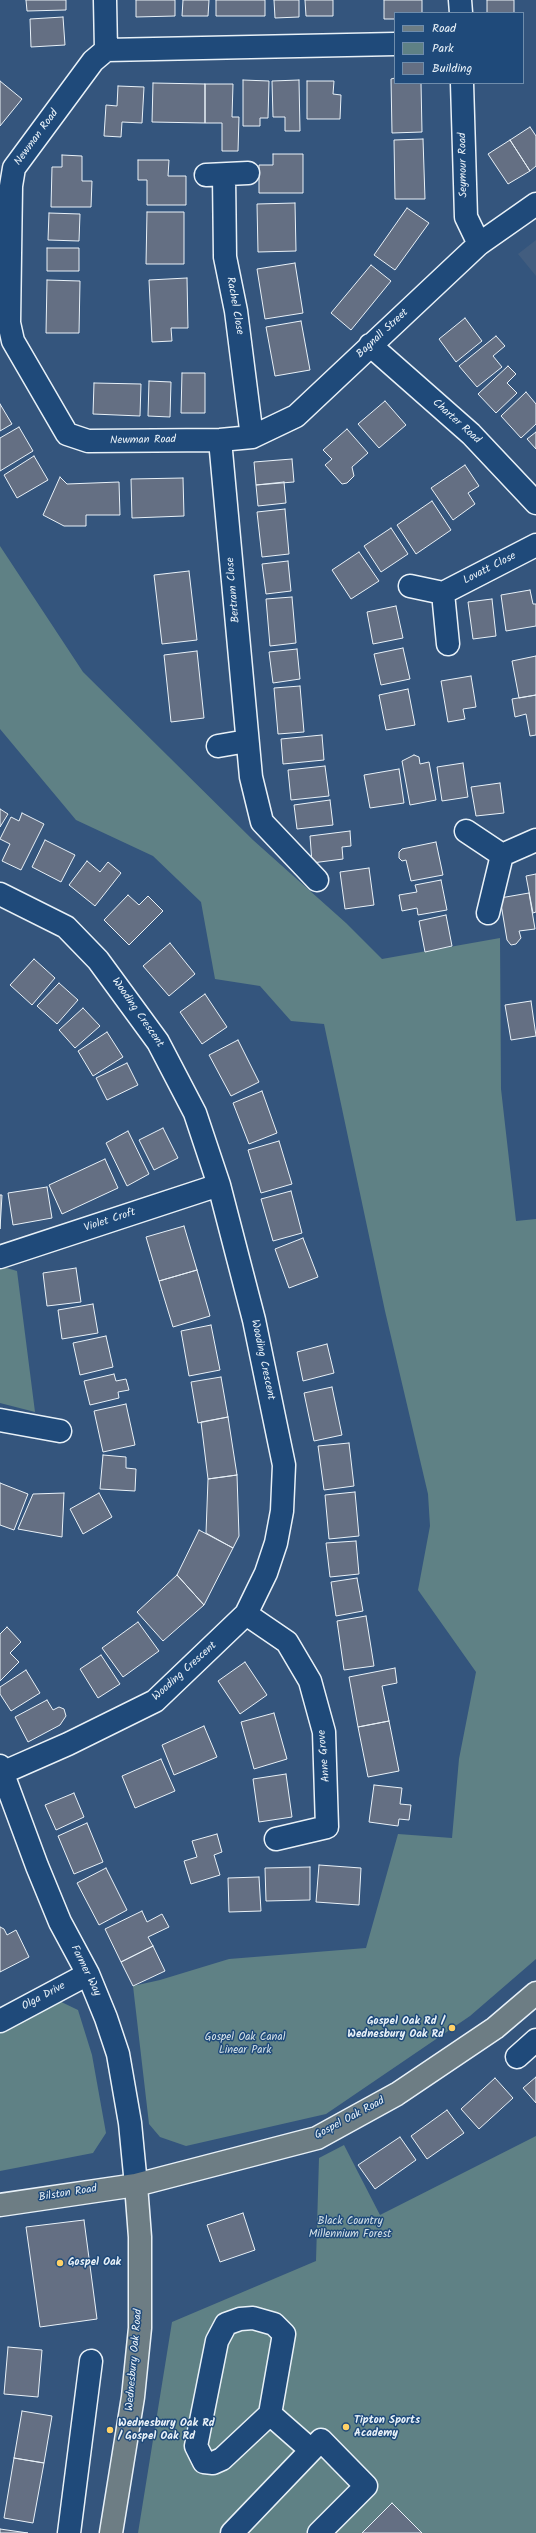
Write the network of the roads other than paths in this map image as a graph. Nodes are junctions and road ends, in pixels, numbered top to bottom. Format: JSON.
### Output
{"nodes":[{"id":1,"x":105,"y":0,"type":"edge"},
{"id":2,"x":460,"y":0,"type":"edge"},
{"id":3,"x":461,"y":12,"type":"edge"},
{"id":4,"x":394,"y":44,"type":"edge"},
{"id":5,"x":106,"y":50,"type":"junction"},
{"id":6,"x":462,"y":84,"type":"edge"},
{"id":7,"x":248,"y":173,"type":"dead end"},
{"id":8,"x":536,"y":204,"type":"edge"},
{"id":9,"x":479,"y":244,"type":"junction"},
{"id":10,"x":370,"y":345,"type":"junction"},
{"id":11,"x":252,"y":437,"type":"junction"},
{"id":12,"x":220,"y":440,"type":"junction"},
{"id":13,"x":536,"y":503,"type":"edge"},
{"id":14,"x":536,"y":545,"type":"edge"},
{"id":15,"x":410,"y":586,"type":"dead end"},
{"id":16,"x":443,"y":593,"type":"junction"},
{"id":17,"x":448,"y":644,"type":"dead end"},
{"id":18,"x":247,"y":741,"type":"junction"},
{"id":19,"x":218,"y":746,"type":"dead end"},
{"id":20,"x":466,"y":832,"type":"dead end"},
{"id":21,"x":536,"y":840,"type":"edge"},
{"id":22,"x":502,"y":855,"type":"junction"},
{"id":23,"x":317,"y":880,"type":"dead end"},
{"id":24,"x":0,"y":894,"type":"edge"},
{"id":25,"x":488,"y":913,"type":"dead end"},
{"id":26,"x":220,"y":1185,"type":"junction"},
{"id":27,"x":0,"y":1257,"type":"edge"},
{"id":28,"x":0,"y":1420,"type":"edge"},
{"id":29,"x":60,"y":1431,"type":"dead end"},
{"id":30,"x":246,"y":1614,"type":"junction"},
{"id":31,"x":1,"y":1769,"type":"edge"},
{"id":32,"x":276,"y":1840,"type":"dead end"},
{"id":33,"x":88,"y":1974,"type":"junction"},
{"id":34,"x":536,"y":1993,"type":"edge"},
{"id":35,"x":0,"y":2020,"type":"edge"},
{"id":36,"x":536,"y":2040,"type":"edge"},
{"id":37,"x":517,"y":2056,"type":"dead end"},
{"id":38,"x":136,"y":2185,"type":"junction"},
{"id":39,"x":0,"y":2205,"type":"edge"},
{"id":40,"x":91,"y":2361,"type":"dead end"},
{"id":41,"x":270,"y":2414,"type":"junction"},
{"id":42,"x":311,"y":2450,"type":"junction"},
{"id":43,"x":69,"y":2533,"type":"edge"},
{"id":44,"x":111,"y":2533,"type":"edge"},
{"id":45,"x":232,"y":2533,"type":"edge"},
{"id":46,"x":319,"y":2533,"type":"edge"}],
"edges":[{"from":1,"to":5,"type":"street"},
{"from":2,"to":3,"type":"street"},
{"from":4,"to":5,"type":"street"},
{"from":5,"to":12,"type":"street","name":"Newman Road"},
{"from":6,"to":9,"type":"street","name":"Seymour Road"},
{"from":7,"to":11,"type":"street","name":"Rachel Close"},
{"from":8,"to":9,"type":"street","name":"Bagnall Street"},
{"from":9,"to":10,"type":"street","name":"Bagnall Street"},
{"from":10,"to":11,"type":"street","name":"Bagnall Street"},
{"from":10,"to":13,"type":"street","name":"Charter Road"},
{"from":11,"to":12,"type":"street","name":"Bagnall Street"},
{"from":12,"to":18,"type":"street","name":"Bertram Close"},
{"from":14,"to":16,"type":"street","name":"Lovatt Close"},
{"from":15,"to":16,"type":"street"},
{"from":16,"to":17,"type":"street"},
{"from":18,"to":19,"type":"street"},
{"from":18,"to":23,"type":"street","name":"Bertram Close"},
{"from":20,"to":22,"type":"street"},
{"from":21,"to":22,"type":"street"},
{"from":22,"to":25,"type":"street"},
{"from":24,"to":26,"type":"street","name":"Wooding Crescent"},
{"from":26,"to":27,"type":"street","name":"Violet Croft"},
{"from":26,"to":30,"type":"street","name":"Wooding Crescent"},
{"from":28,"to":29,"type":"street"},
{"from":30,"to":31,"type":"street","name":"Wooding Crescent"},
{"from":30,"to":32,"type":"street","name":"Anne Grove"},
{"from":31,"to":33,"type":"street","name":"Farmer Way"},
{"from":33,"to":35,"type":"street","name":"Olga Drive"},
{"from":33,"to":38,"type":"street","name":"Farmer Way"},
{"from":34,"to":38,"type":"main road","name":"Gospel Oak Road"},
{"from":36,"to":37,"type":"street"},
{"from":38,"to":39,"type":"main road","name":"Bilston Road"},
{"from":38,"to":44,"type":"main road","name":"Wednesbury Oak Road"},
{"from":40,"to":43,"type":"street"},
{"from":41,"to":41,"type":"street"},
{"from":41,"to":42,"type":"street"},
{"from":42,"to":45,"type":"street"},
{"from":42,"to":46,"type":"street"}]}
